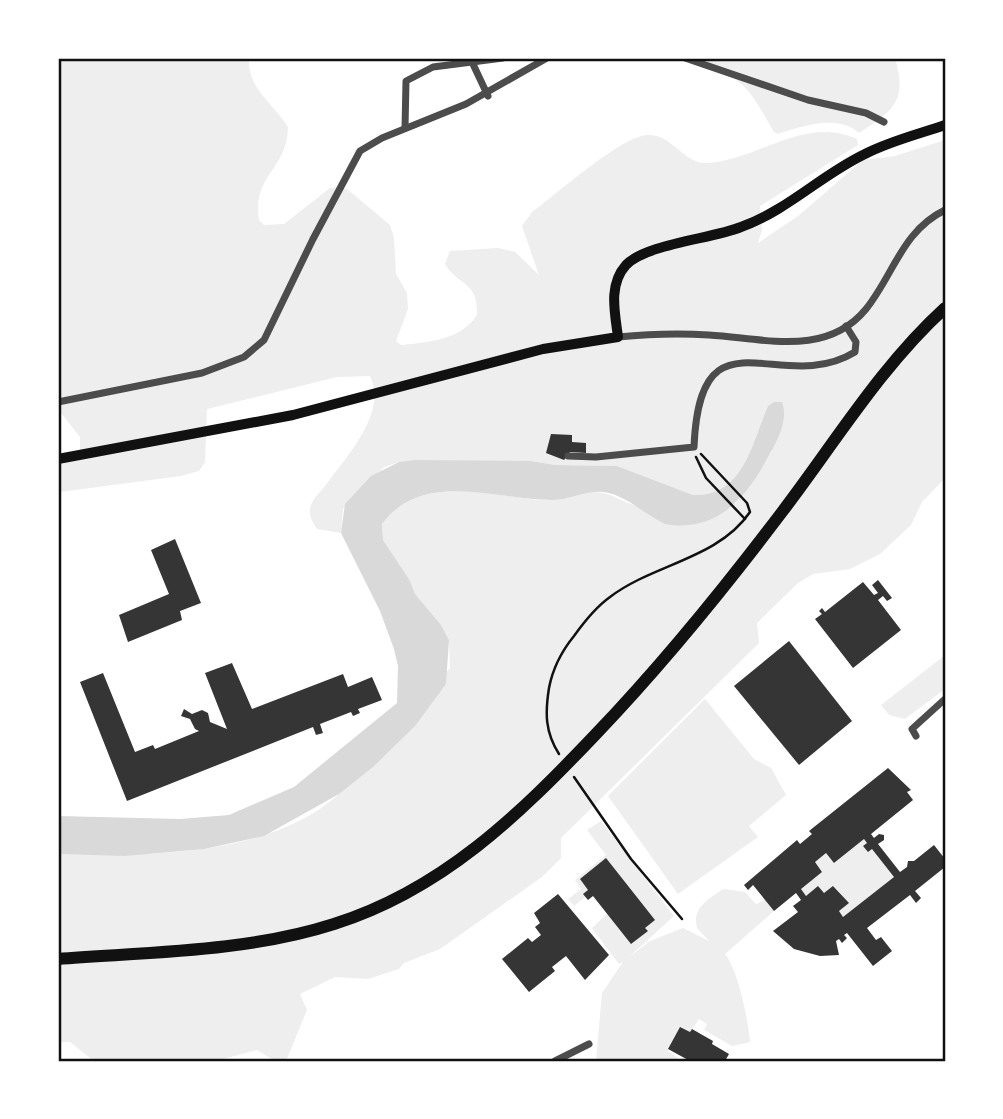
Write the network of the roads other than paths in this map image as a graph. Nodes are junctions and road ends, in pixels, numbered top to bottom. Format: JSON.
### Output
{"nodes":[{"id":1,"x":503,"y":58,"type":"edge"},
{"id":2,"x":547,"y":58,"type":"edge"},
{"id":3,"x":685,"y":58,"type":"edge"},
{"id":4,"x":472,"y":62,"type":"junction"},
{"id":5,"x":488,"y":96,"type":"dead end"},
{"id":6,"x":884,"y":122,"type":"dead end"},
{"id":7,"x":945,"y":125,"type":"edge"},
{"id":8,"x":405,"y":128,"type":"junction"},
{"id":9,"x":945,"y":210,"type":"edge"},
{"id":10,"x":945,"y":308,"type":"edge"},
{"id":11,"x":846,"y":326,"type":"junction"},
{"id":12,"x":618,"y":337,"type":"junction"},
{"id":13,"x":58,"y":402,"type":"edge"},
{"id":14,"x":568,"y":456,"type":"dead end"},
{"id":15,"x":58,"y":459,"type":"edge"},
{"id":16,"x":945,"y":699,"type":"edge"},
{"id":17,"x":916,"y":736,"type":"dead end"},
{"id":18,"x":58,"y":959,"type":"edge"},
{"id":19,"x":589,"y":1044,"type":"dead end"},
{"id":20,"x":555,"y":1061,"type":"edge"}],
"edges":[{"from":1,"to":4,"type":"street"},
{"from":2,"to":8,"type":"street"},
{"from":3,"to":6,"type":"street"},
{"from":4,"to":5,"type":"street"},
{"from":4,"to":8,"type":"street"},
{"from":7,"to":12,"type":"main road"},
{"from":8,"to":13,"type":"street"},
{"from":9,"to":11,"type":"street"},
{"from":10,"to":18,"type":"highway"},
{"from":11,"to":12,"type":"street"},
{"from":11,"to":14,"type":"street"},
{"from":12,"to":15,"type":"main road"},
{"from":16,"to":17,"type":"street"},
{"from":19,"to":20,"type":"street"}]}
